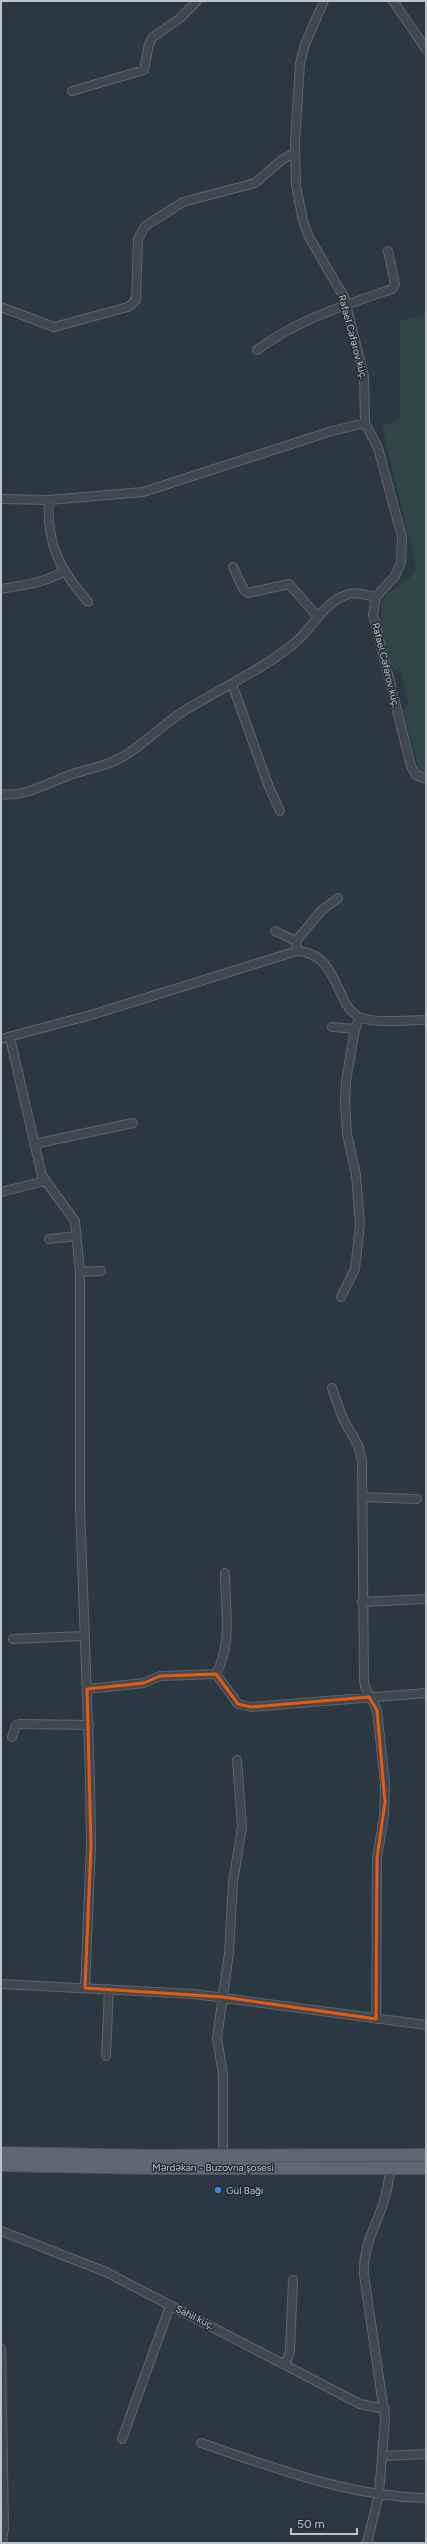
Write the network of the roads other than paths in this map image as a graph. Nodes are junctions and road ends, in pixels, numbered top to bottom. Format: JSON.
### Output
{"nodes":[{"id":1,"x":196,"y":1,"type":"edge"},
{"id":2,"x":324,"y":1,"type":"edge"},
{"id":3,"x":393,"y":1,"type":"edge"},
{"id":4,"x":426,"y":49,"type":"edge"},
{"id":5,"x":72,"y":91,"type":"dead end"},
{"id":6,"x":294,"y":153,"type":"junction"},
{"id":7,"x":388,"y":251,"type":"dead end"},
{"id":8,"x":346,"y":304,"type":"junction"},
{"id":9,"x":1,"y":307,"type":"edge"},
{"id":10,"x":257,"y":350,"type":"dead end"},
{"id":11,"x":365,"y":423,"type":"junction"},
{"id":12,"x":1,"y":499,"type":"edge"},
{"id":13,"x":49,"y":500,"type":"junction"},
{"id":14,"x":233,"y":567,"type":"dead end"},
{"id":15,"x":64,"y":572,"type":"junction"},
{"id":16,"x":1,"y":589,"type":"edge"},
{"id":17,"x":376,"y":597,"type":"junction"},
{"id":18,"x":88,"y":602,"type":"dead end"},
{"id":19,"x":317,"y":616,"type":"junction"},
{"id":20,"x":232,"y":684,"type":"junction"},
{"id":21,"x":426,"y":779,"type":"edge"},
{"id":22,"x":1,"y":794,"type":"edge"},
{"id":23,"x":280,"y":811,"type":"dead end"},
{"id":24,"x":338,"y":898,"type":"dead end"},
{"id":25,"x":275,"y":931,"type":"dead end"},
{"id":26,"x":296,"y":941,"type":"junction"},
{"id":27,"x":297,"y":951,"type":"junction"},
{"id":28,"x":360,"y":1017,"type":"junction"},
{"id":29,"x":426,"y":1020,"type":"edge"},
{"id":30,"x":332,"y":1026,"type":"dead end"},
{"id":31,"x":355,"y":1029,"type":"junction"},
{"id":32,"x":5,"y":1039,"type":"edge"},
{"id":33,"x":133,"y":1123,"type":"dead end"},
{"id":34,"x":34,"y":1144,"type":"junction"},
{"id":35,"x":45,"y":1181,"type":"junction"},
{"id":36,"x":1,"y":1192,"type":"edge"},
{"id":37,"x":77,"y":1236,"type":"junction"},
{"id":38,"x":49,"y":1239,"type":"dead end"},
{"id":39,"x":101,"y":1271,"type":"dead end"},
{"id":40,"x":80,"y":1272,"type":"junction"},
{"id":41,"x":341,"y":1297,"type":"dead end"},
{"id":42,"x":332,"y":1388,"type":"dead end"},
{"id":43,"x":362,"y":1497,"type":"junction"},
{"id":44,"x":417,"y":1499,"type":"dead end"},
{"id":45,"x":225,"y":1573,"type":"dead end"},
{"id":46,"x":426,"y":1599,"type":"edge"},
{"id":47,"x":362,"y":1602,"type":"junction"},
{"id":48,"x":83,"y":1636,"type":"junction"},
{"id":49,"x":13,"y":1639,"type":"dead end"},
{"id":50,"x":216,"y":1674,"type":"junction"},
{"id":51,"x":88,"y":1689,"type":"junction"},
{"id":52,"x":426,"y":1694,"type":"edge"},
{"id":53,"x":369,"y":1697,"type":"junction"},
{"id":54,"x":89,"y":1725,"type":"junction"},
{"id":55,"x":12,"y":1737,"type":"dead end"},
{"id":56,"x":238,"y":1760,"type":"dead end"},
{"id":57,"x":1,"y":1984,"type":"edge"},
{"id":58,"x":85,"y":1988,"type":"junction"},
{"id":59,"x":109,"y":1989,"type":"junction"},
{"id":60,"x":223,"y":1997,"type":"junction"},
{"id":61,"x":376,"y":2019,"type":"junction"},
{"id":62,"x":426,"y":2025,"type":"edge"},
{"id":63,"x":106,"y":2056,"type":"dead end"},
{"id":64,"x":1,"y":2153,"type":"edge"},
{"id":65,"x":223,"y":2155,"type":"junction"},
{"id":66,"x":426,"y":2155,"type":"edge"},
{"id":67,"x":1,"y":2165,"type":"edge"},
{"id":68,"x":391,"y":2167,"type":"junction"},
{"id":69,"x":426,"y":2168,"type":"edge"},
{"id":70,"x":1,"y":2231,"type":"edge"},
{"id":71,"x":293,"y":2280,"type":"dead end"},
{"id":72,"x":170,"y":2306,"type":"junction"},
{"id":73,"x":1,"y":2349,"type":"edge"},
{"id":74,"x":286,"y":2364,"type":"junction"},
{"id":75,"x":385,"y":2409,"type":"junction"},
{"id":76,"x":122,"y":2439,"type":"dead end"},
{"id":77,"x":201,"y":2444,"type":"dead end"},
{"id":78,"x":426,"y":2454,"type":"edge"},
{"id":79,"x":383,"y":2456,"type":"junction"},
{"id":80,"x":379,"y":2494,"type":"junction"},
{"id":81,"x":426,"y":2498,"type":"edge"},
{"id":82,"x":2,"y":2543,"type":"edge"},
{"id":83,"x":368,"y":2543,"type":"edge"}],
"edges":[{"from":1,"to":5,"type":"street"},
{"from":2,"to":6,"type":"street","name":"Rafael Cəfərov küç."},
{"from":3,"to":4,"type":"street"},
{"from":6,"to":8,"type":"street","name":"Rafael Cəfərov küç."},
{"from":6,"to":9,"type":"street"},
{"from":7,"to":8,"type":"street"},
{"from":8,"to":10,"type":"street"},
{"from":8,"to":11,"type":"street","name":"Rafael Cəfərov küç."},
{"from":11,"to":13,"type":"street"},
{"from":11,"to":17,"type":"street","name":"Rafael Cəfərov küç."},
{"from":12,"to":13,"type":"street"},
{"from":13,"to":15,"type":"street"},
{"from":14,"to":19,"type":"street"},
{"from":15,"to":16,"type":"street"},
{"from":15,"to":18,"type":"street"},
{"from":17,"to":19,"type":"street"},
{"from":17,"to":21,"type":"street","name":"Rafael Cəfərov küç."},
{"from":19,"to":20,"type":"street"},
{"from":20,"to":22,"type":"street"},
{"from":20,"to":23,"type":"street"},
{"from":24,"to":26,"type":"street"},
{"from":25,"to":26,"type":"street"},
{"from":26,"to":27,"type":"street"},
{"from":27,"to":28,"type":"street"},
{"from":27,"to":32,"type":"street"},
{"from":28,"to":29,"type":"street"},
{"from":28,"to":31,"type":"street"},
{"from":30,"to":31,"type":"street"},
{"from":31,"to":41,"type":"street"},
{"from":32,"to":34,"type":"street"},
{"from":33,"to":34,"type":"street"},
{"from":34,"to":35,"type":"street"},
{"from":35,"to":36,"type":"street"},
{"from":35,"to":37,"type":"street"},
{"from":37,"to":38,"type":"street"},
{"from":37,"to":40,"type":"street"},
{"from":39,"to":40,"type":"street"},
{"from":40,"to":48,"type":"street"},
{"from":42,"to":43,"type":"street"},
{"from":43,"to":44,"type":"street"},
{"from":43,"to":47,"type":"street"},
{"from":45,"to":50,"type":"street"},
{"from":46,"to":47,"type":"street"},
{"from":47,"to":53,"type":"street"},
{"from":48,"to":49,"type":"street"},
{"from":48,"to":51,"type":"street"},
{"from":50,"to":51,"type":"street"},
{"from":50,"to":53,"type":"street"},
{"from":51,"to":54,"type":"street"},
{"from":52,"to":53,"type":"street"},
{"from":53,"to":61,"type":"street"},
{"from":54,"to":55,"type":"street"},
{"from":54,"to":58,"type":"street"},
{"from":56,"to":60,"type":"street"},
{"from":57,"to":58,"type":"street"},
{"from":58,"to":59,"type":"street"},
{"from":59,"to":60,"type":"street"},
{"from":59,"to":63,"type":"street"},
{"from":60,"to":61,"type":"street"},
{"from":60,"to":65,"type":"street"},
{"from":61,"to":62,"type":"street"},
{"from":64,"to":65,"type":"main road","name":"Mərdəkan - Buzovna şosesi"},
{"from":65,"to":66,"type":"main road","name":"Mərdəkan - Buzovna şosesi"},
{"from":67,"to":68,"type":"main road","name":"Mərdəkan - Buzovna şosesi"},
{"from":68,"to":69,"type":"main road","name":"Mərdəkan - Buzovna şosesi"},
{"from":68,"to":75,"type":"street"},
{"from":70,"to":72,"type":"street","name":"Sahil küç."},
{"from":71,"to":74,"type":"street"},
{"from":72,"to":74,"type":"street","name":"Sahil küç."},
{"from":72,"to":76,"type":"street"},
{"from":73,"to":82,"type":"street"},
{"from":74,"to":75,"type":"street","name":"Sahil küç."},
{"from":75,"to":79,"type":"street"},
{"from":77,"to":80,"type":"street"},
{"from":78,"to":79,"type":"street"},
{"from":79,"to":80,"type":"street"},
{"from":80,"to":81,"type":"street"},
{"from":80,"to":83,"type":"street"}]}
